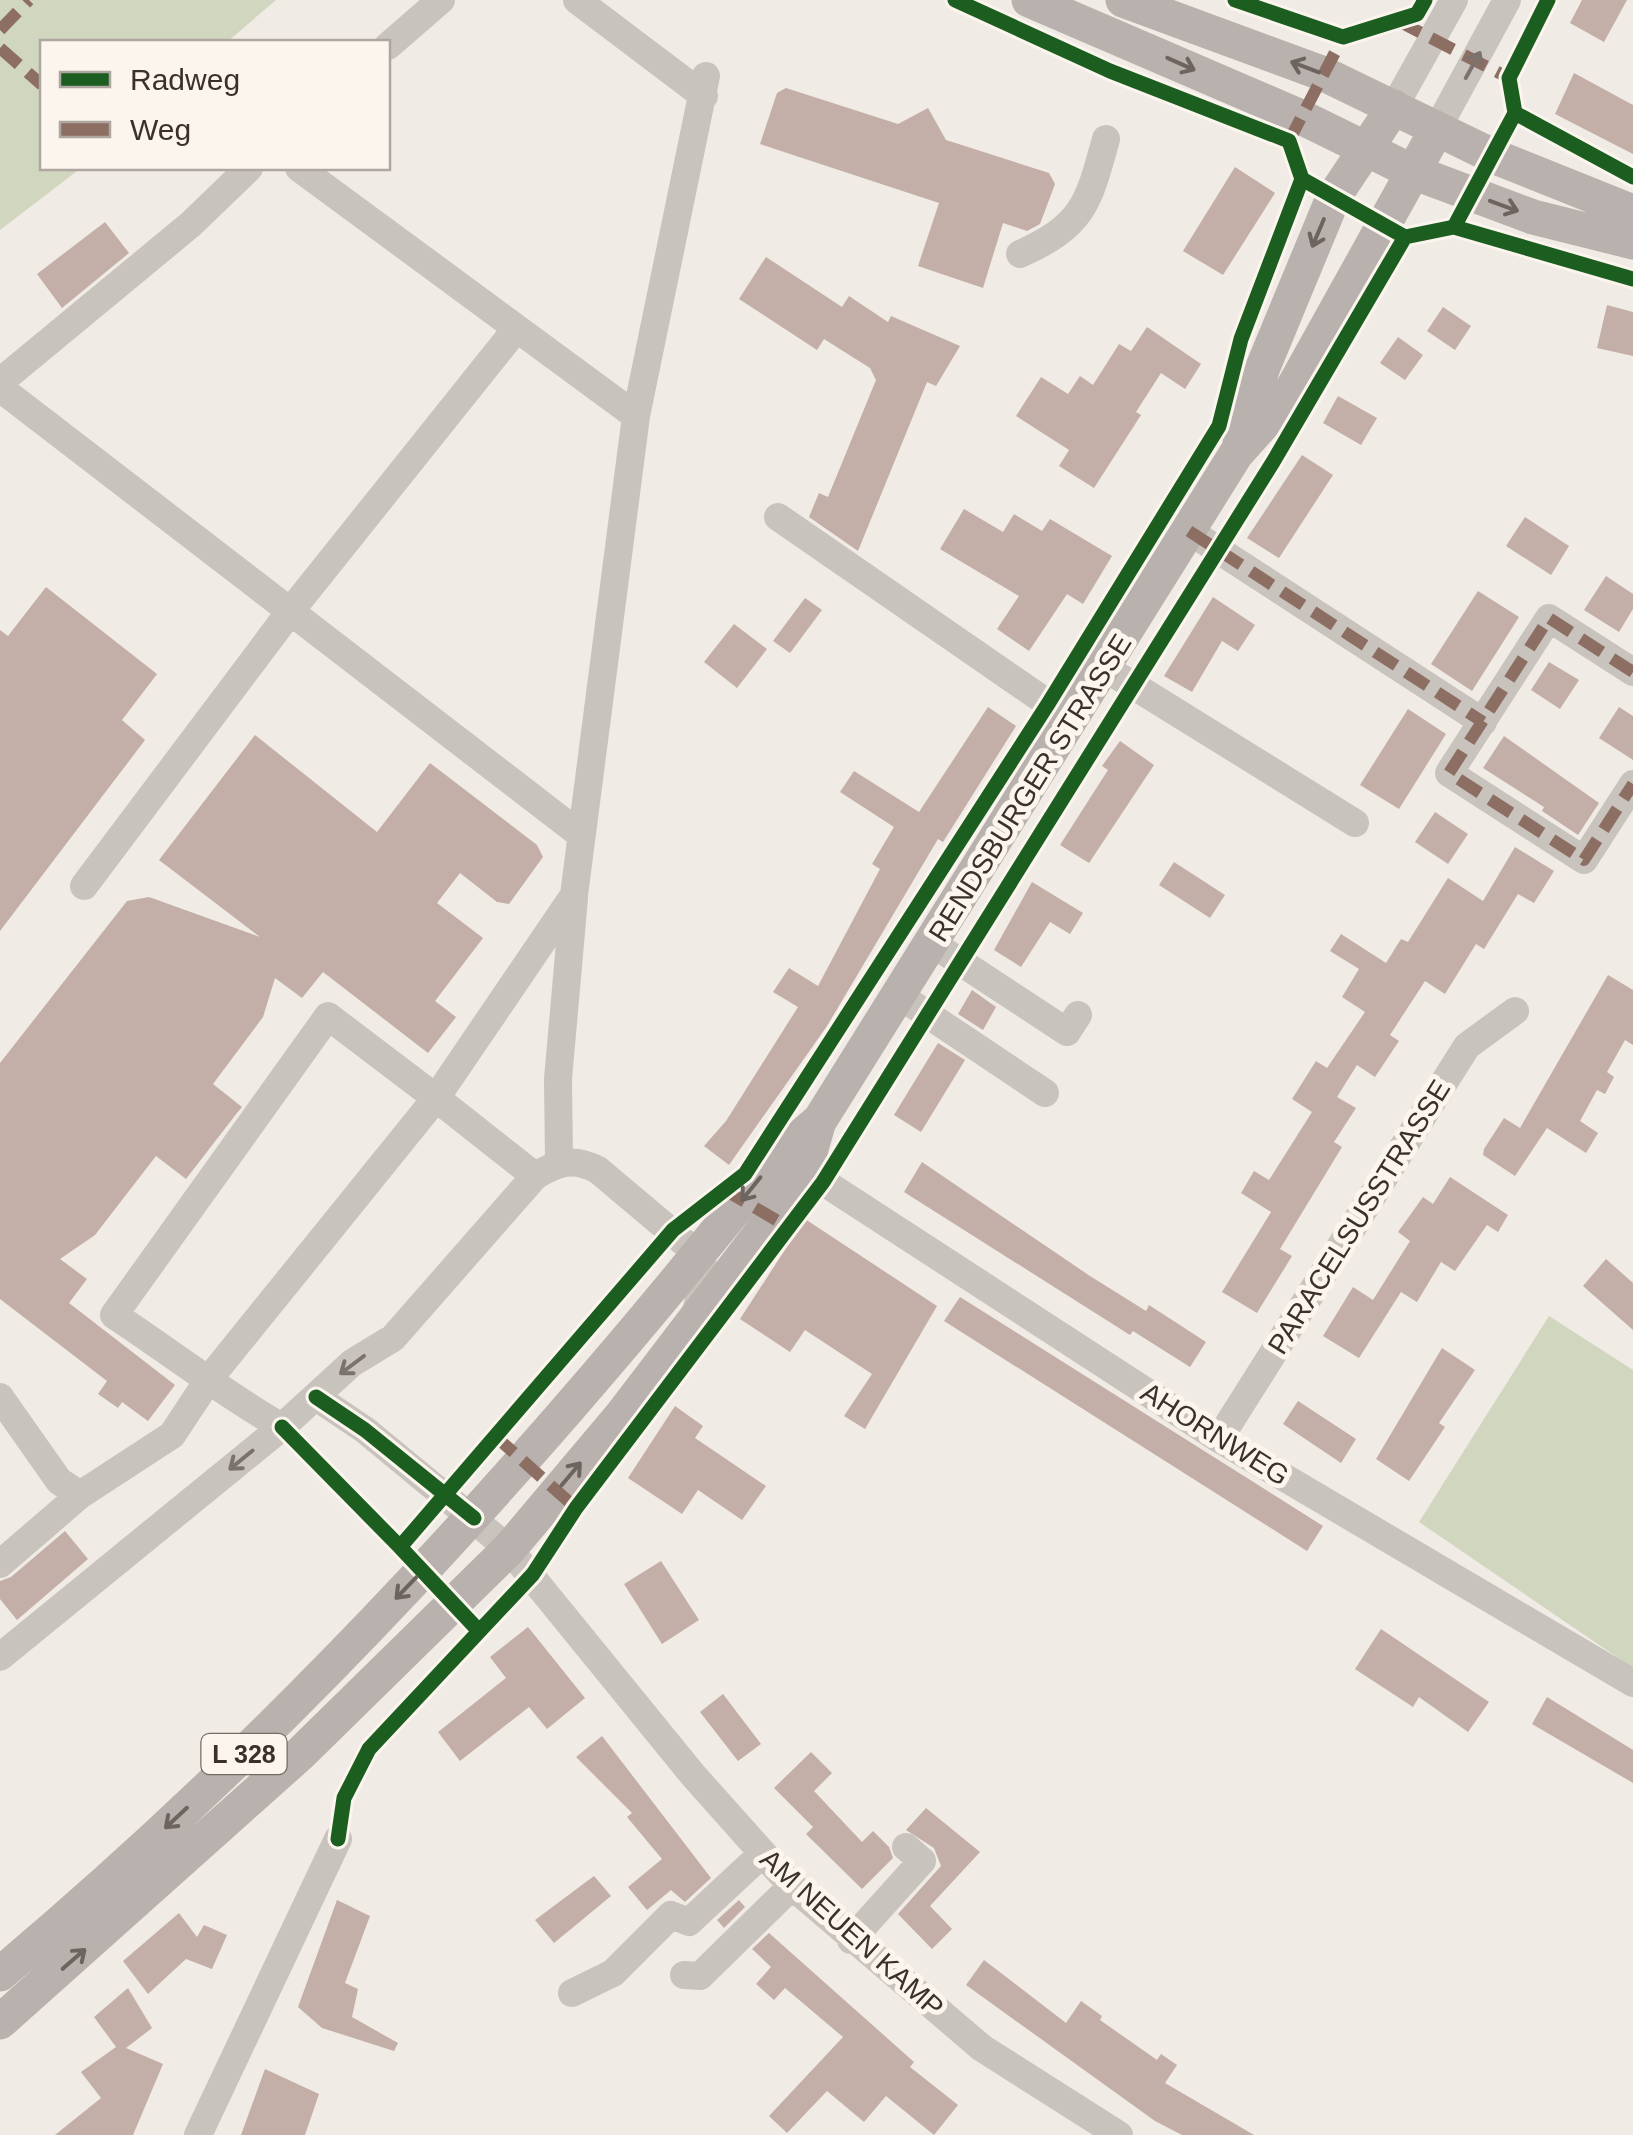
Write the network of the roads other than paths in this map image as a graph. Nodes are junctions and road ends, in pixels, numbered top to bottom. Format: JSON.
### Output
{"nodes":[{"id":1,"x":441,"y":0,"type":"edge"},
{"id":2,"x":577,"y":0,"type":"edge"},
{"id":3,"x":1029,"y":0,"type":"edge"},
{"id":4,"x":1123,"y":0,"type":"edge"},
{"id":5,"x":1454,"y":0,"type":"edge"},
{"id":6,"x":1507,"y":0,"type":"edge"},
{"id":7,"x":390,"y":44,"type":"edge"},
{"id":8,"x":1394,"y":107,"type":"junction"},
{"id":9,"x":1437,"y":129,"type":"junction"},
{"id":10,"x":1106,"y":139,"type":"dead end"},
{"id":11,"x":1364,"y":148,"type":"junction"},
{"id":12,"x":247,"y":170,"type":"edge"},
{"id":13,"x":302,"y":170,"type":"edge"},
{"id":14,"x":1413,"y":172,"type":"junction"},
{"id":15,"x":1633,"y":212,"type":"edge"},
{"id":16,"x":1633,"y":242,"type":"edge"},
{"id":17,"x":1020,"y":254,"type":"dead end"},
{"id":18,"x":516,"y":329,"type":"junction"},
{"id":19,"x":0,"y":385,"type":"edge"},
{"id":20,"x":636,"y":416,"type":"junction"},
{"id":21,"x":1236,"y":454,"type":"junction"},
{"id":22,"x":778,"y":517,"type":"dead end"},
{"id":23,"x":1189,"y":531,"type":"junction"},
{"id":24,"x":289,"y":613,"type":"junction"},
{"id":25,"x":1105,"y":668,"type":"junction"},
{"id":26,"x":1633,"y":672,"type":"edge"},
{"id":27,"x":1072,"y":720,"type":"junction"},
{"id":28,"x":1482,"y":722,"type":"junction"},
{"id":29,"x":1633,"y":784,"type":"edge"},
{"id":30,"x":1354,"y":823,"type":"dead end"},
{"id":31,"x":582,"y":835,"type":"junction"},
{"id":32,"x":84,"y":886,"type":"dead end"},
{"id":33,"x":574,"y":895,"type":"junction"},
{"id":34,"x":933,"y":944,"type":"junction"},
{"id":35,"x":900,"y":996,"type":"junction"},
{"id":36,"x":1515,"y":1011,"type":"dead end"},
{"id":37,"x":1078,"y":1015,"type":"dead end"},
{"id":38,"x":1044,"y":1093,"type":"dead end"},
{"id":39,"x":436,"y":1098,"type":"junction"},
{"id":40,"x":820,"y":1120,"type":"junction"},
{"id":41,"x":559,"y":1161,"type":"junction"},
{"id":42,"x":805,"y":1170,"type":"junction"},
{"id":43,"x":535,"y":1176,"type":"junction"},
{"id":44,"x":755,"y":1241,"type":"junction"},
{"id":45,"x":700,"y":1254,"type":"junction"},
{"id":46,"x":693,"y":1323,"type":"junction"},
{"id":47,"x":209,"y":1379,"type":"junction"},
{"id":48,"x":316,"y":1397,"type":"junction"},
{"id":49,"x":3,"y":1406,"type":"edge"},
{"id":50,"x":282,"y":1426,"type":"junction"},
{"id":51,"x":1219,"y":1440,"type":"junction"},
{"id":52,"x":80,"y":1495,"type":"junction"},
{"id":53,"x":474,"y":1518,"type":"junction"},
{"id":54,"x":509,"y":1549,"type":"junction"},
{"id":55,"x":0,"y":1564,"type":"edge"},
{"id":56,"x":0,"y":1657,"type":"edge"},
{"id":57,"x":1633,"y":1683,"type":"edge"},
{"id":58,"x":338,"y":1839,"type":"dead end"},
{"id":59,"x":906,"y":1846,"type":"dead end"},
{"id":60,"x":762,"y":1854,"type":"junction"},
{"id":61,"x":792,"y":1886,"type":"junction"},
{"id":62,"x":852,"y":1940,"type":"junction"},
{"id":63,"x":0,"y":1974,"type":"edge"},
{"id":64,"x":684,"y":1976,"type":"dead end"},
{"id":65,"x":572,"y":1993,"type":"dead end"},
{"id":66,"x":0,"y":2022,"type":"edge"},
{"id":67,"x":1101,"y":2130,"type":"edge"},
{"id":68,"x":198,"y":2135,"type":"edge"}],
"edges":[{"from":1,"to":7,"type":"street"},
{"from":2,"to":20,"type":"street"},
{"from":3,"to":11,"type":"main road","one_way":true},
{"from":8,"to":4,"type":"main road","one_way":true},
{"from":5,"to":8,"type":"street","name":"RENDSBURGER STRASSE"},
{"from":9,"to":6,"type":"street","name":"RENDSBURGER STRASSE","one_way":true},
{"from":8,"to":9,"type":"main road"},
{"from":8,"to":11,"type":"main road","name":"RENDSBURGER STRASSE","number":"L 328"},
{"from":9,"to":14,"type":"main road","name":"RENDSBURGER STRASSE","number":"L 328"},
{"from":9,"to":15,"type":"main road"},
{"from":10,"to":17,"type":"street"},
{"from":11,"to":14,"type":"main road"},
{"from":11,"to":21,"type":"main road","name":"RENDSBURGER STRASSE","number":"L 328","one_way":true},
{"from":12,"to":19,"type":"street"},
{"from":13,"to":18,"type":"street"},
{"from":14,"to":16,"type":"main road","one_way":true},
{"from":14,"to":21,"type":"main road","name":"RENDSBURGER STRASSE","number":"L 328"},
{"from":18,"to":20,"type":"street"},
{"from":18,"to":24,"type":"street"},
{"from":19,"to":24,"type":"street"},
{"from":20,"to":31,"type":"street"},
{"from":21,"to":23,"type":"main road","name":"RENDSBURGER STRASSE","number":"L 328"},
{"from":22,"to":27,"type":"street"},
{"from":23,"to":25,"type":"main road","name":"RENDSBURGER STRASSE","number":"L 328"},
{"from":23,"to":28,"type":"street"},
{"from":24,"to":31,"type":"street"},
{"from":24,"to":32,"type":"street"},
{"from":25,"to":27,"type":"main road","name":"RENDSBURGER STRASSE","number":"L 328"},
{"from":25,"to":30,"type":"street"},
{"from":26,"to":28,"type":"street"},
{"from":27,"to":34,"type":"main road","name":"RENDSBURGER STRASSE","number":"L 328"},
{"from":28,"to":29,"type":"street"},
{"from":31,"to":33,"type":"street"},
{"from":33,"to":39,"type":"street"},
{"from":33,"to":41,"type":"street"},
{"from":34,"to":35,"type":"main road","name":"RENDSBURGER STRASSE","number":"L 328"},
{"from":34,"to":37,"type":"street"},
{"from":35,"to":38,"type":"street"},
{"from":35,"to":40,"type":"main road","name":"RENDSBURGER STRASSE","number":"L 328"},
{"from":36,"to":51,"type":"street","name":"PARACELSUSSTRASSE"},
{"from":39,"to":43,"type":"street"},
{"from":39,"to":47,"type":"street"},
{"from":39,"to":47,"type":"street"},
{"from":40,"to":42,"type":"main road","name":"RENDSBURGER STRASSE","number":"L 328"},
{"from":40,"to":45,"type":"main road","name":"RENDSBURGER STRASSE","number":"L 328","one_way":true},
{"from":41,"to":43,"type":"street"},
{"from":41,"to":45,"type":"street"},
{"from":42,"to":44,"type":"main road","name":"RENDSBURGER STRASSE","number":"L 328"},
{"from":42,"to":51,"type":"street","name":"AHORNWEG"},
{"from":43,"to":48,"type":"street","one_way":true},
{"from":44,"to":45,"type":"street"},
{"from":44,"to":46,"type":"main road","name":"RENDSBURGER STRASSE","number":"L 328"},
{"from":45,"to":46,"type":"street","name":"RENDSBURGER STRASSE"},
{"from":45,"to":53,"type":"main road","name":"RENDSBURGER STRASSE","number":"L 328"},
{"from":54,"to":46,"type":"main road","name":"RENDSBURGER STRASSE","number":"L 328","one_way":true},
{"from":47,"to":50,"type":"street"},
{"from":47,"to":52,"type":"street"},
{"from":48,"to":50,"type":"street"},
{"from":48,"to":53,"type":"street"},
{"from":49,"to":52,"type":"street"},
{"from":50,"to":56,"type":"street","one_way":true},
{"from":51,"to":57,"type":"street","name":"AHORNWEG"},
{"from":52,"to":55,"type":"street"},
{"from":53,"to":54,"type":"street"},
{"from":53,"to":63,"type":"main road","number":"L 328","one_way":true},
{"from":54,"to":60,"type":"street","name":"AM NEUEN KAMP"},
{"from":66,"to":54,"type":"main road","number":"L 328","one_way":true},
{"from":58,"to":68,"type":"street"},
{"from":59,"to":62,"type":"street"},
{"from":60,"to":61,"type":"street","name":"AM NEUEN KAMP"},
{"from":60,"to":65,"type":"street"},
{"from":61,"to":62,"type":"street","name":"AM NEUEN KAMP"},
{"from":61,"to":64,"type":"street"},
{"from":62,"to":67,"type":"street","name":"AM NEUEN KAMP"}]}
